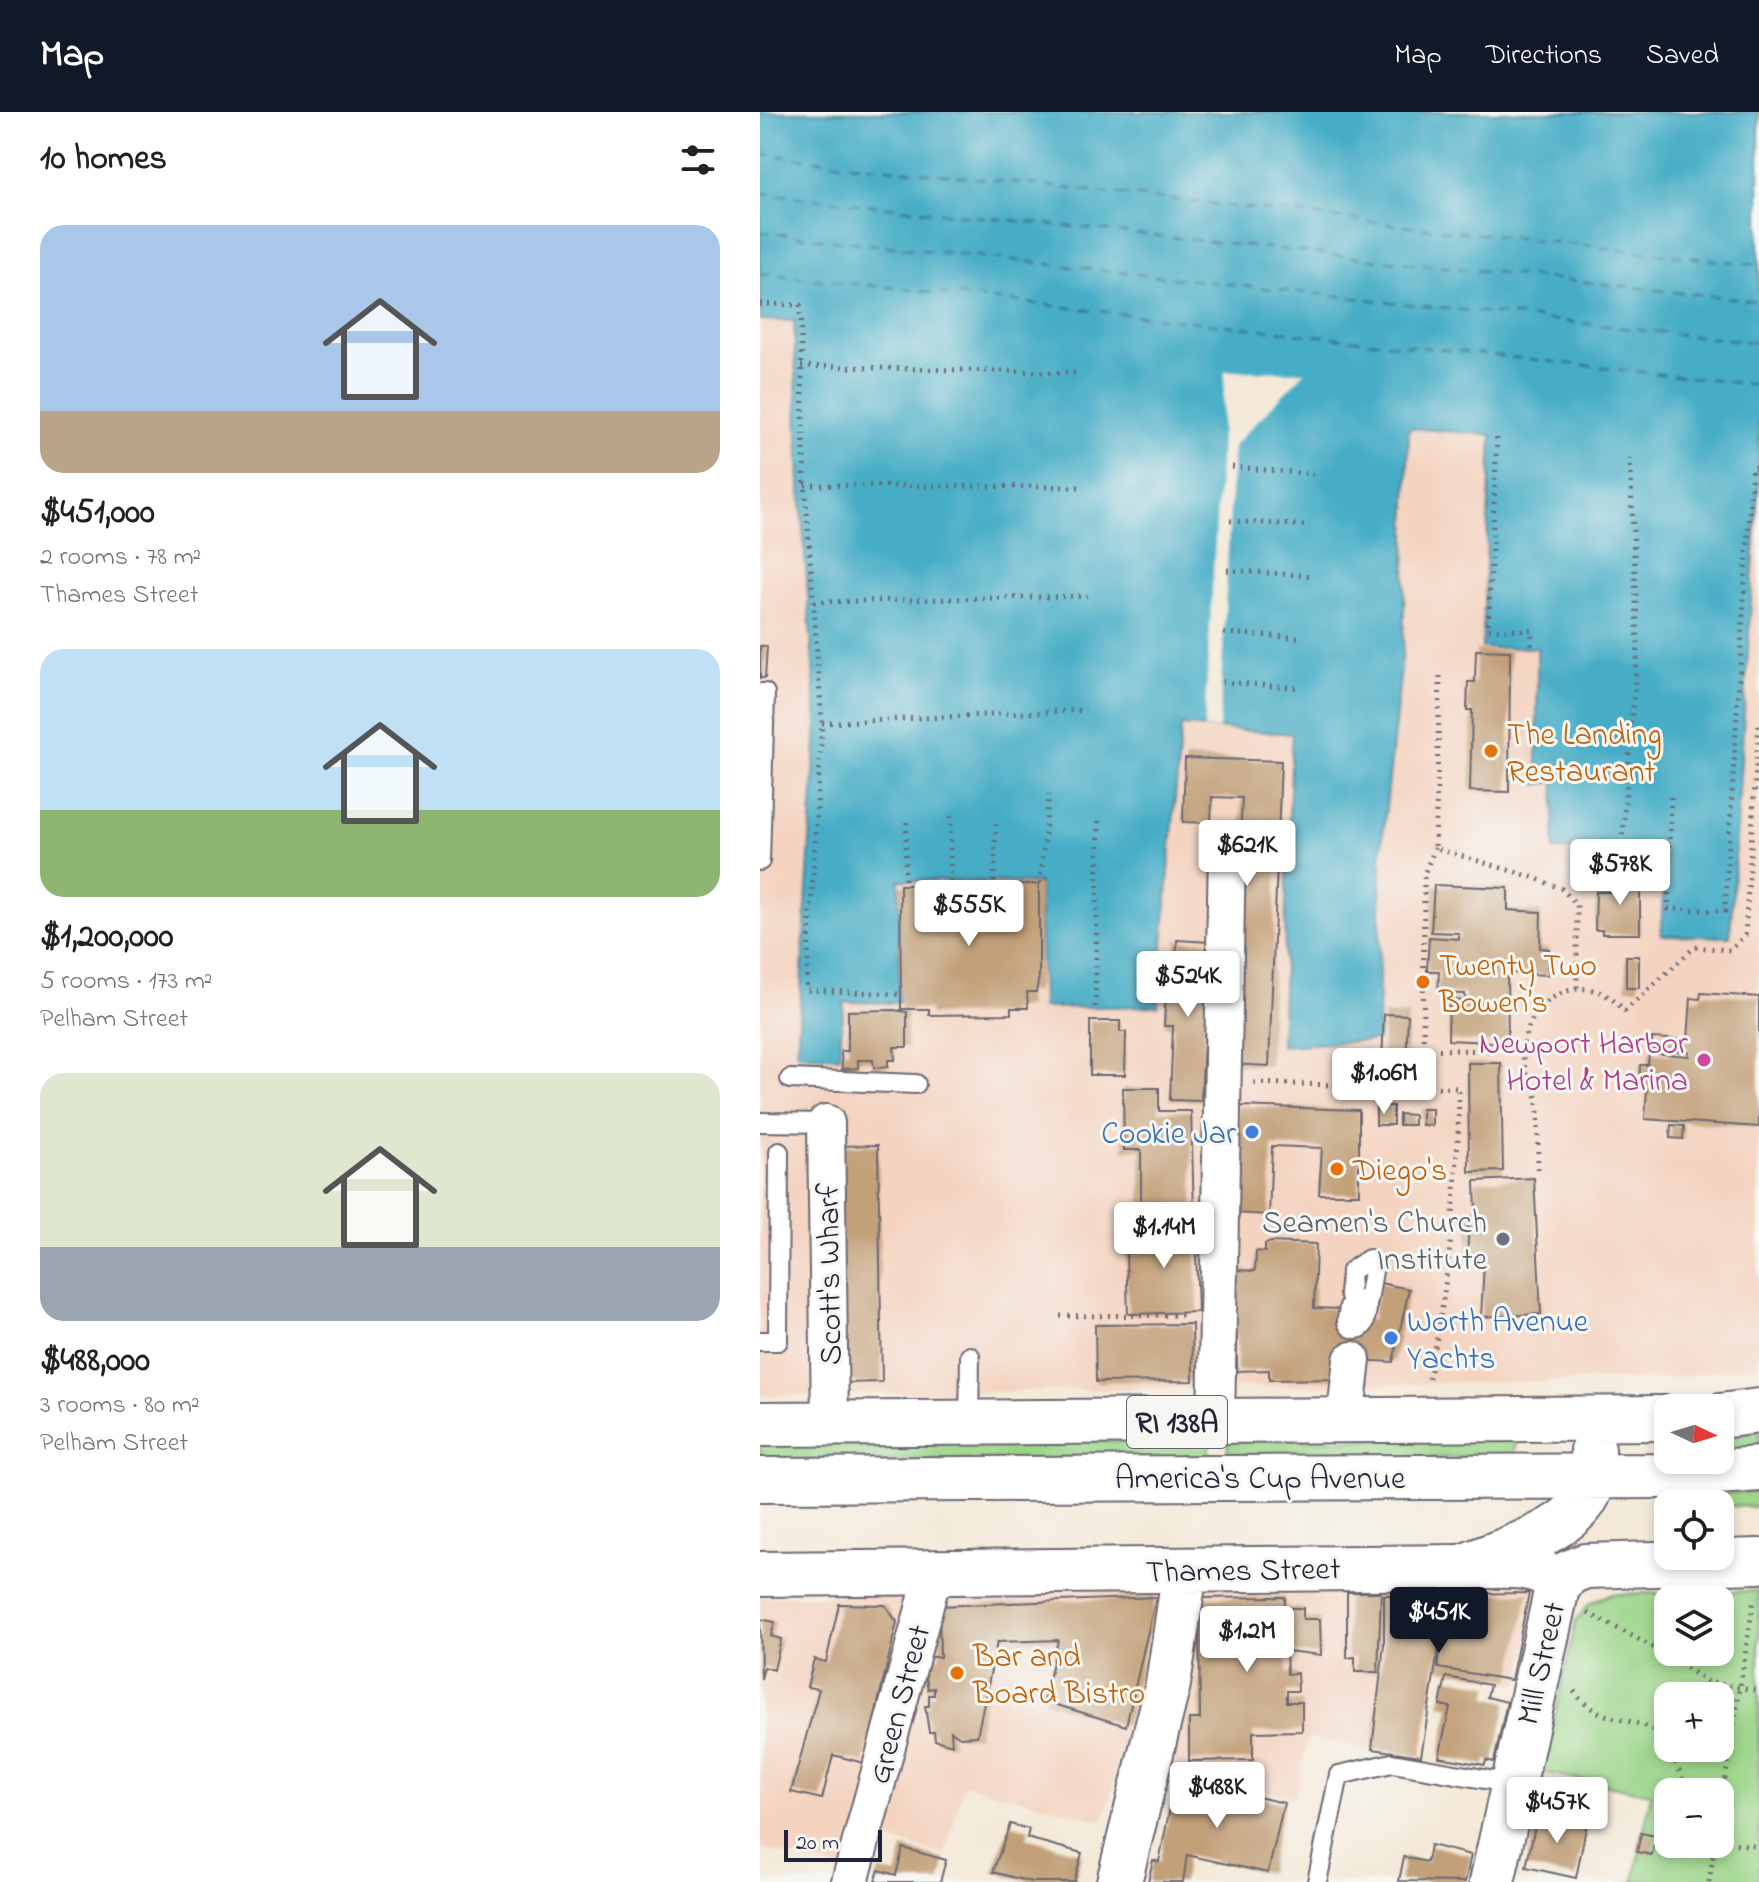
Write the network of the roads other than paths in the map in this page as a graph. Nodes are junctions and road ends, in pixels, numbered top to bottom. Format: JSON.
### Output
{"nodes":[{"id":1,"x":760,"y":693,"type":"edge"},
{"id":2,"x":1227,"y":849,"type":"dead end"},
{"id":3,"x":760,"y":861,"type":"edge"},
{"id":4,"x":790,"y":1079,"type":"dead end"},
{"id":5,"x":916,"y":1084,"type":"dead end"},
{"id":6,"x":760,"y":1122,"type":"edge"},
{"id":7,"x":826,"y":1123,"type":"joint"},
{"id":8,"x":779,"y":1152,"type":"dead end"},
{"id":9,"x":769,"y":1238,"type":"edge"},
{"id":10,"x":769,"y":1287,"type":"edge"},
{"id":11,"x":760,"y":1341,"type":"edge"},
{"id":12,"x":970,"y":1356,"type":"dead end"},
{"id":13,"x":1352,"y":1360,"type":"dead end"},
{"id":14,"x":1759,"y":1411,"type":"edge"},
{"id":15,"x":1734,"y":1414,"type":"edge"},
{"id":16,"x":1654,"y":1418,"type":"edge"},
{"id":17,"x":1593,"y":1419,"type":"junction"},
{"id":18,"x":1216,"y":1422,"type":"junction"},
{"id":19,"x":1345,"y":1422,"type":"junction"},
{"id":20,"x":760,"y":1424,"type":"edge"},
{"id":21,"x":830,"y":1424,"type":"junction"},
{"id":22,"x":969,"y":1424,"type":"junction"},
{"id":23,"x":1759,"y":1469,"type":"edge"},
{"id":24,"x":1593,"y":1476,"type":"junction"},
{"id":25,"x":760,"y":1480,"type":"edge"},
{"id":26,"x":1463,"y":1567,"type":"junction"},
{"id":27,"x":1185,"y":1570,"type":"junction"},
{"id":28,"x":934,"y":1572,"type":"junction"},
{"id":29,"x":1758,"y":1572,"type":"edge"},
{"id":30,"x":760,"y":1574,"type":"edge"},
{"id":31,"x":1570,"y":1596,"type":"junction"},
{"id":32,"x":1513,"y":1784,"type":"junction"},
{"id":33,"x":850,"y":1882,"type":"edge"},
{"id":34,"x":1119,"y":1882,"type":"edge"},
{"id":35,"x":1317,"y":1882,"type":"edge"},
{"id":36,"x":1492,"y":1882,"type":"edge"}],
"edges":[{"from":1,"to":3,"type":"lane"},
{"from":2,"to":18,"type":"street"},
{"from":4,"to":5,"type":"lane"},
{"from":6,"to":7,"type":"lane"},
{"from":7,"to":21,"type":"street","name":"Scott's Wharf"},
{"from":8,"to":9,"type":"lane"},
{"from":9,"to":10,"type":"lane"},
{"from":10,"to":11,"type":"lane"},
{"from":12,"to":22,"type":"lane"},
{"from":13,"to":19,"type":"street"},
{"from":14,"to":15,"type":"main road"},
{"from":16,"to":17,"type":"main road","name":"America's Cup Avenue","number":"RI 138A"},
{"from":17,"to":19,"type":"main road","name":"America's Cup Avenue","number":"RI 138A"},
{"from":17,"to":24,"type":"main road"},
{"from":18,"to":19,"type":"main road","name":"America's Cup Avenue","number":"RI 138A"},
{"from":18,"to":22,"type":"main road","name":"America's Cup Avenue","number":"RI 138A"},
{"from":20,"to":21,"type":"main road","name":"America's Cup Avenue","number":"RI 138A"},
{"from":21,"to":22,"type":"main road","name":"America's Cup Avenue","number":"RI 138A"},
{"from":23,"to":24,"type":"main road","name":"America's Cup Avenue","number":"RI 138A"},
{"from":24,"to":25,"type":"main road","name":"America's Cup Avenue","number":"RI 138A"},
{"from":24,"to":26,"type":"main road"},
{"from":26,"to":27,"type":"main road","name":"Thames Street"},
{"from":26,"to":31,"type":"main road","name":"Thames Street"},
{"from":27,"to":28,"type":"main road","name":"Thames Street"},
{"from":27,"to":34,"type":"main road"},
{"from":28,"to":30,"type":"main road","name":"Thames Street"},
{"from":28,"to":33,"type":"street","name":"Green Street"},
{"from":29,"to":31,"type":"main road"},
{"from":31,"to":32,"type":"main road","name":"Mill Street"},
{"from":32,"to":35,"type":"lane"},
{"from":32,"to":36,"type":"main road","name":"Mill Street"}]}
